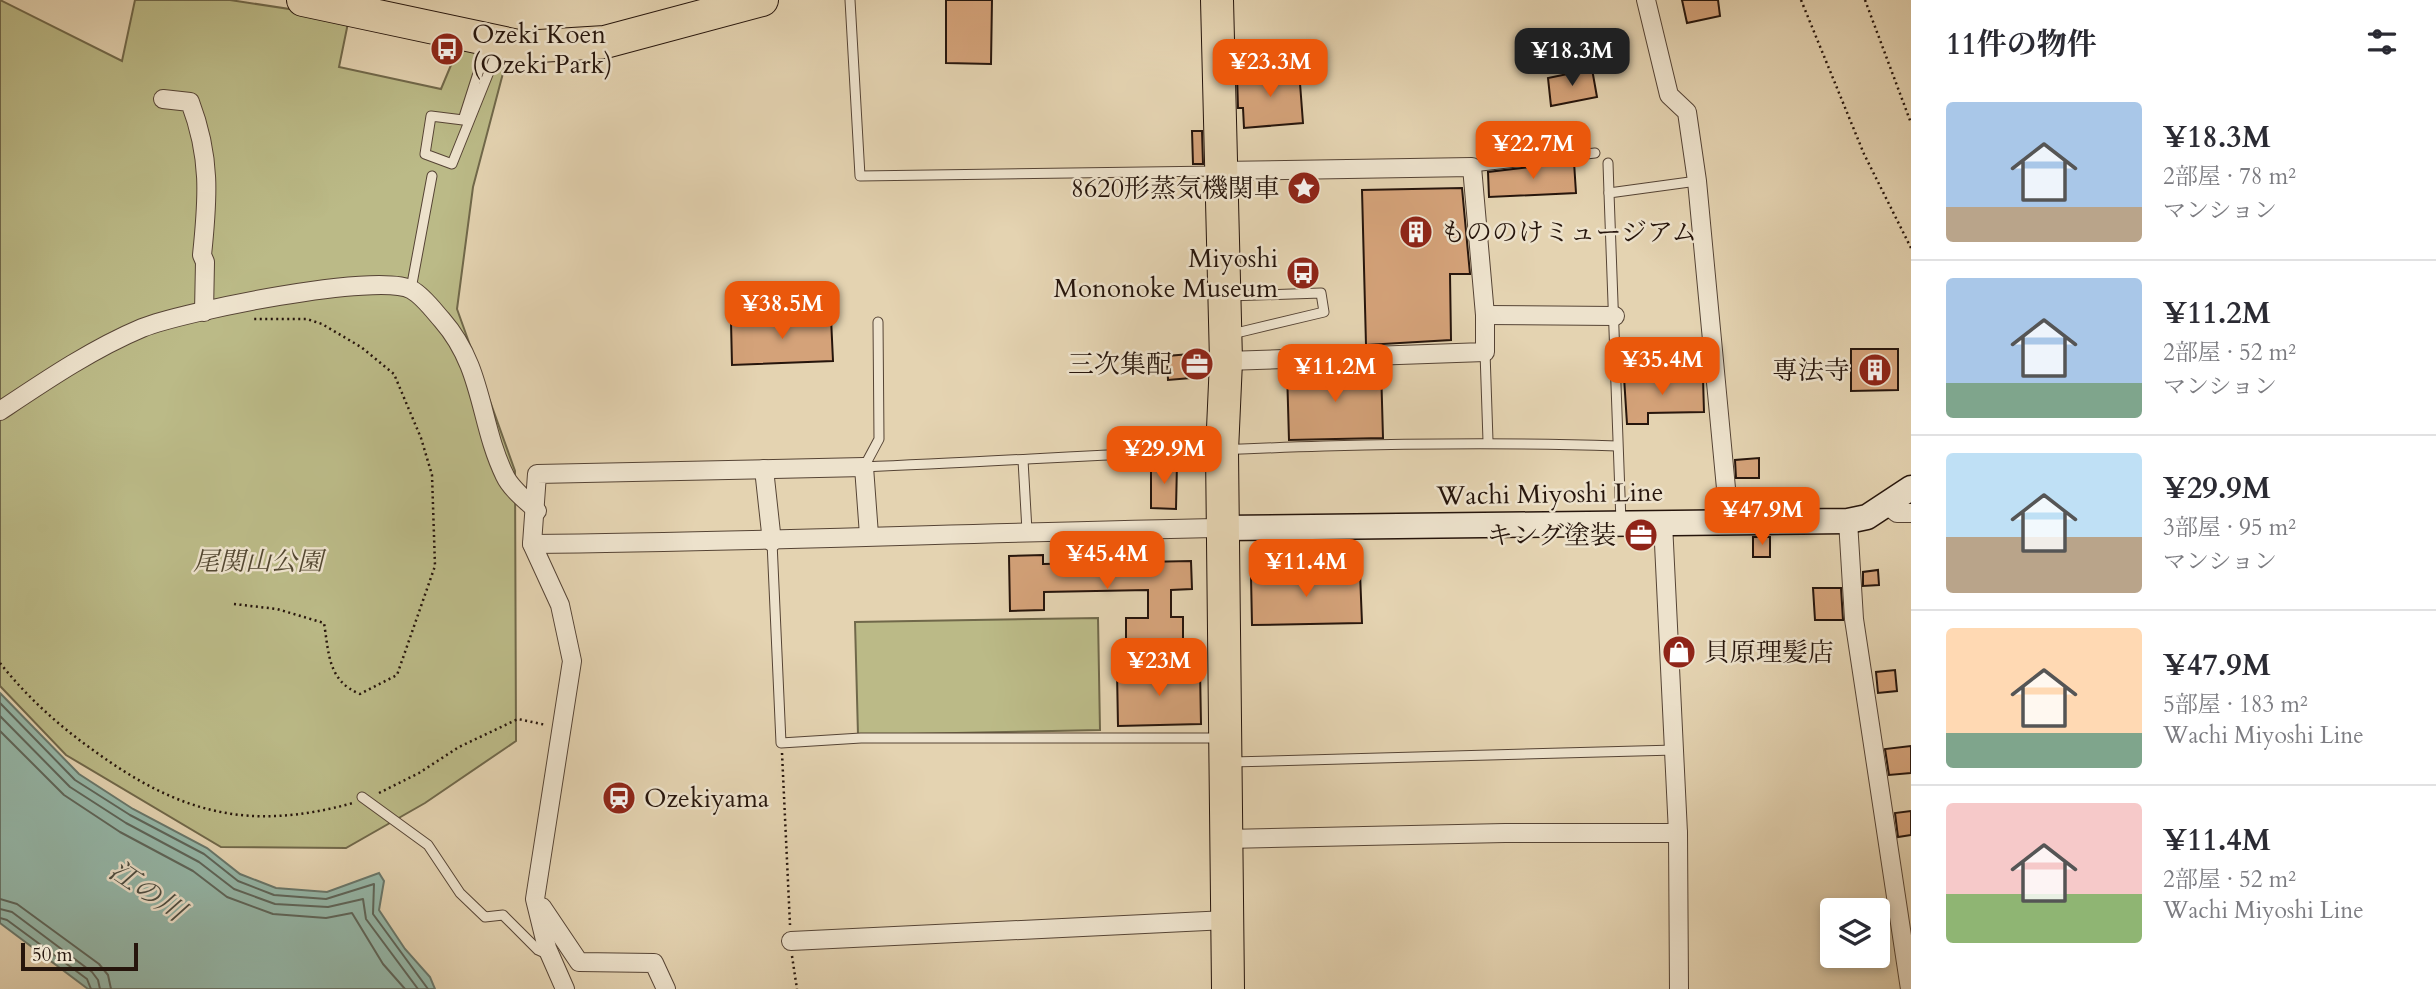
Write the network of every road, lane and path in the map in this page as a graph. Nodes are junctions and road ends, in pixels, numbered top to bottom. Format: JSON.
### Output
{"nodes":[{"id":1,"x":303,"y":0,"type":"edge"},
{"id":2,"x":762,"y":0,"type":"edge"},
{"id":3,"x":850,"y":0,"type":"edge"},
{"id":4,"x":1217,"y":0,"type":"edge"},
{"id":5,"x":1646,"y":0,"type":"edge"},
{"id":6,"x":1801,"y":0,"type":"edge"},
{"id":7,"x":1865,"y":0,"type":"edge"},
{"id":8,"x":495,"y":41,"type":"junction"},
{"id":9,"x":163,"y":99,"type":"dead end"},
{"id":10,"x":1911,"y":123,"type":"edge"},
{"id":11,"x":1595,"y":153,"type":"dead end"},
{"id":12,"x":1608,"y":163,"type":"dead end"},
{"id":13,"x":1472,"y":167,"type":"junction"},
{"id":14,"x":1219,"y":171,"type":"junction"},
{"id":15,"x":432,"y":176,"type":"dead end"},
{"id":16,"x":1697,"y":181,"type":"junction"},
{"id":17,"x":1609,"y":193,"type":"junction"},
{"id":18,"x":1911,"y":248,"type":"edge"},
{"id":19,"x":411,"y":289,"type":"junction"},
{"id":20,"x":1224,"y":296,"type":"junction"},
{"id":21,"x":204,"y":312,"type":"junction"},
{"id":22,"x":1485,"y":315,"type":"junction"},
{"id":23,"x":1615,"y":316,"type":"junction"},
{"id":24,"x":245,"y":318,"type":"dead end"},
{"id":25,"x":878,"y":321,"type":"dead end"},
{"id":26,"x":1225,"y":348,"type":"junction"},
{"id":27,"x":1485,"y":352,"type":"junction"},
{"id":28,"x":0,"y":411,"type":"edge"},
{"id":29,"x":1488,"y":441,"type":"junction"},
{"id":30,"x":1617,"y":446,"type":"junction"},
{"id":31,"x":1222,"y":451,"type":"junction"},
{"id":32,"x":1023,"y":460,"type":"junction"},
{"id":33,"x":864,"y":467,"type":"junction"},
{"id":34,"x":764,"y":469,"type":"junction"},
{"id":35,"x":1911,"y":488,"type":"edge"},
{"id":36,"x":1887,"y":505,"type":"junction"},
{"id":37,"x":537,"y":511,"type":"junction"},
{"id":38,"x":1911,"y":513,"type":"edge"},
{"id":39,"x":1729,"y":520,"type":"junction"},
{"id":40,"x":1848,"y":521,"type":"junction"},
{"id":41,"x":1621,"y":523,"type":"junction"},
{"id":42,"x":1663,"y":523,"type":"junction"},
{"id":43,"x":1223,"y":528,"type":"junction"},
{"id":44,"x":1027,"y":531,"type":"junction"},
{"id":45,"x":869,"y":535,"type":"junction"},
{"id":46,"x":772,"y":542,"type":"junction"},
{"id":47,"x":532,"y":544,"type":"junction"},
{"id":48,"x":234,"y":604,"type":"dead end"},
{"id":49,"x":0,"y":663,"type":"edge"},
{"id":50,"x":563,"y":729,"type":"junction"},
{"id":51,"x":781,"y":743,"type":"junction"},
{"id":52,"x":1225,"y":750,"type":"junction"},
{"id":53,"x":1675,"y":750,"type":"junction"},
{"id":54,"x":375,"y":795,"type":"dead end"},
{"id":55,"x":363,"y":799,"type":"joint"},
{"id":56,"x":1678,"y":833,"type":"junction"},
{"id":57,"x":1226,"y":839,"type":"junction"},
{"id":58,"x":535,"y":899,"type":"junction"},
{"id":59,"x":1227,"y":920,"type":"junction"},
{"id":60,"x":790,"y":941,"type":"junction"},
{"id":61,"x":551,"y":956,"type":"junction"},
{"id":62,"x":565,"y":989,"type":"edge"},
{"id":63,"x":666,"y":989,"type":"edge"},
{"id":64,"x":797,"y":989,"type":"edge"},
{"id":65,"x":1228,"y":989,"type":"edge"},
{"id":66,"x":1679,"y":989,"type":"edge"},
{"id":67,"x":1910,"y":989,"type":"edge"}],
"edges":[{"from":1,"to":8,"type":"highway"},
{"from":2,"to":8,"type":"highway"},
{"from":3,"to":14,"type":"lane"},
{"from":4,"to":14,"type":"highway"},
{"from":5,"to":16,"type":"street"},
{"from":6,"to":18,"type":"path"},
{"from":7,"to":10,"type":"path"},
{"from":8,"to":8,"type":"lane"},
{"from":9,"to":21,"type":"street"},
{"from":11,"to":13,"type":"lane"},
{"from":12,"to":17,"type":"lane"},
{"from":13,"to":14,"type":"street"},
{"from":13,"to":22,"type":"street"},
{"from":14,"to":20,"type":"highway"},
{"from":15,"to":19,"type":"lane"},
{"from":16,"to":17,"type":"lane"},
{"from":16,"to":39,"type":"street"},
{"from":17,"to":23,"type":"lane"},
{"from":19,"to":21,"type":"street"},
{"from":19,"to":37,"type":"street"},
{"from":20,"to":26,"type":"highway"},
{"from":20,"to":26,"type":"lane"},
{"from":21,"to":28,"type":"street"},
{"from":22,"to":23,"type":"street"},
{"from":22,"to":27,"type":"street"},
{"from":23,"to":30,"type":"lane"},
{"from":24,"to":48,"type":"path"},
{"from":25,"to":33,"type":"lane"},
{"from":26,"to":27,"type":"street"},
{"from":26,"to":31,"type":"highway"},
{"from":27,"to":29,"type":"lane"},
{"from":29,"to":30,"type":"lane"},
{"from":29,"to":31,"type":"lane"},
{"from":30,"to":41,"type":"lane"},
{"from":31,"to":32,"type":"lane"},
{"from":31,"to":43,"type":"highway"},
{"from":32,"to":33,"type":"lane"},
{"from":32,"to":44,"type":"lane"},
{"from":33,"to":34,"type":"street"},
{"from":33,"to":45,"type":"street"},
{"from":34,"to":37,"type":"street"},
{"from":34,"to":46,"type":"street"},
{"from":35,"to":36,"type":"main road","name":"Wachi Miyoshi Line"},
{"from":36,"to":38,"type":"street"},
{"from":36,"to":40,"type":"main road","name":"Wachi Miyoshi Line"},
{"from":37,"to":47,"type":"street"},
{"from":39,"to":40,"type":"main road","name":"Wachi Miyoshi Line"},
{"from":39,"to":42,"type":"main road","name":"Wachi Miyoshi Line"},
{"from":40,"to":67,"type":"street"},
{"from":41,"to":42,"type":"main road","name":"Wachi Miyoshi Line"},
{"from":41,"to":43,"type":"main road","name":"Wachi Miyoshi Line"},
{"from":42,"to":53,"type":"street"},
{"from":43,"to":44,"type":"street"},
{"from":43,"to":52,"type":"highway"},
{"from":44,"to":45,"type":"street"},
{"from":45,"to":46,"type":"street"},
{"from":46,"to":47,"type":"street"},
{"from":46,"to":51,"type":"lane"},
{"from":47,"to":50,"type":"street"},
{"from":49,"to":55,"type":"path"},
{"from":50,"to":54,"type":"path"},
{"from":50,"to":58,"type":"street"},
{"from":51,"to":52,"type":"lane"},
{"from":51,"to":60,"type":"path"},
{"from":52,"to":53,"type":"lane"},
{"from":52,"to":57,"type":"highway"},
{"from":53,"to":56,"type":"street"},
{"from":55,"to":61,"type":"lane"},
{"from":56,"to":57,"type":"street"},
{"from":56,"to":66,"type":"street"},
{"from":57,"to":59,"type":"highway"},
{"from":58,"to":61,"type":"street"},
{"from":58,"to":63,"type":"street"},
{"from":59,"to":60,"type":"street"},
{"from":59,"to":65,"type":"highway"},
{"from":60,"to":64,"type":"path"},
{"from":61,"to":62,"type":"street"}]}
